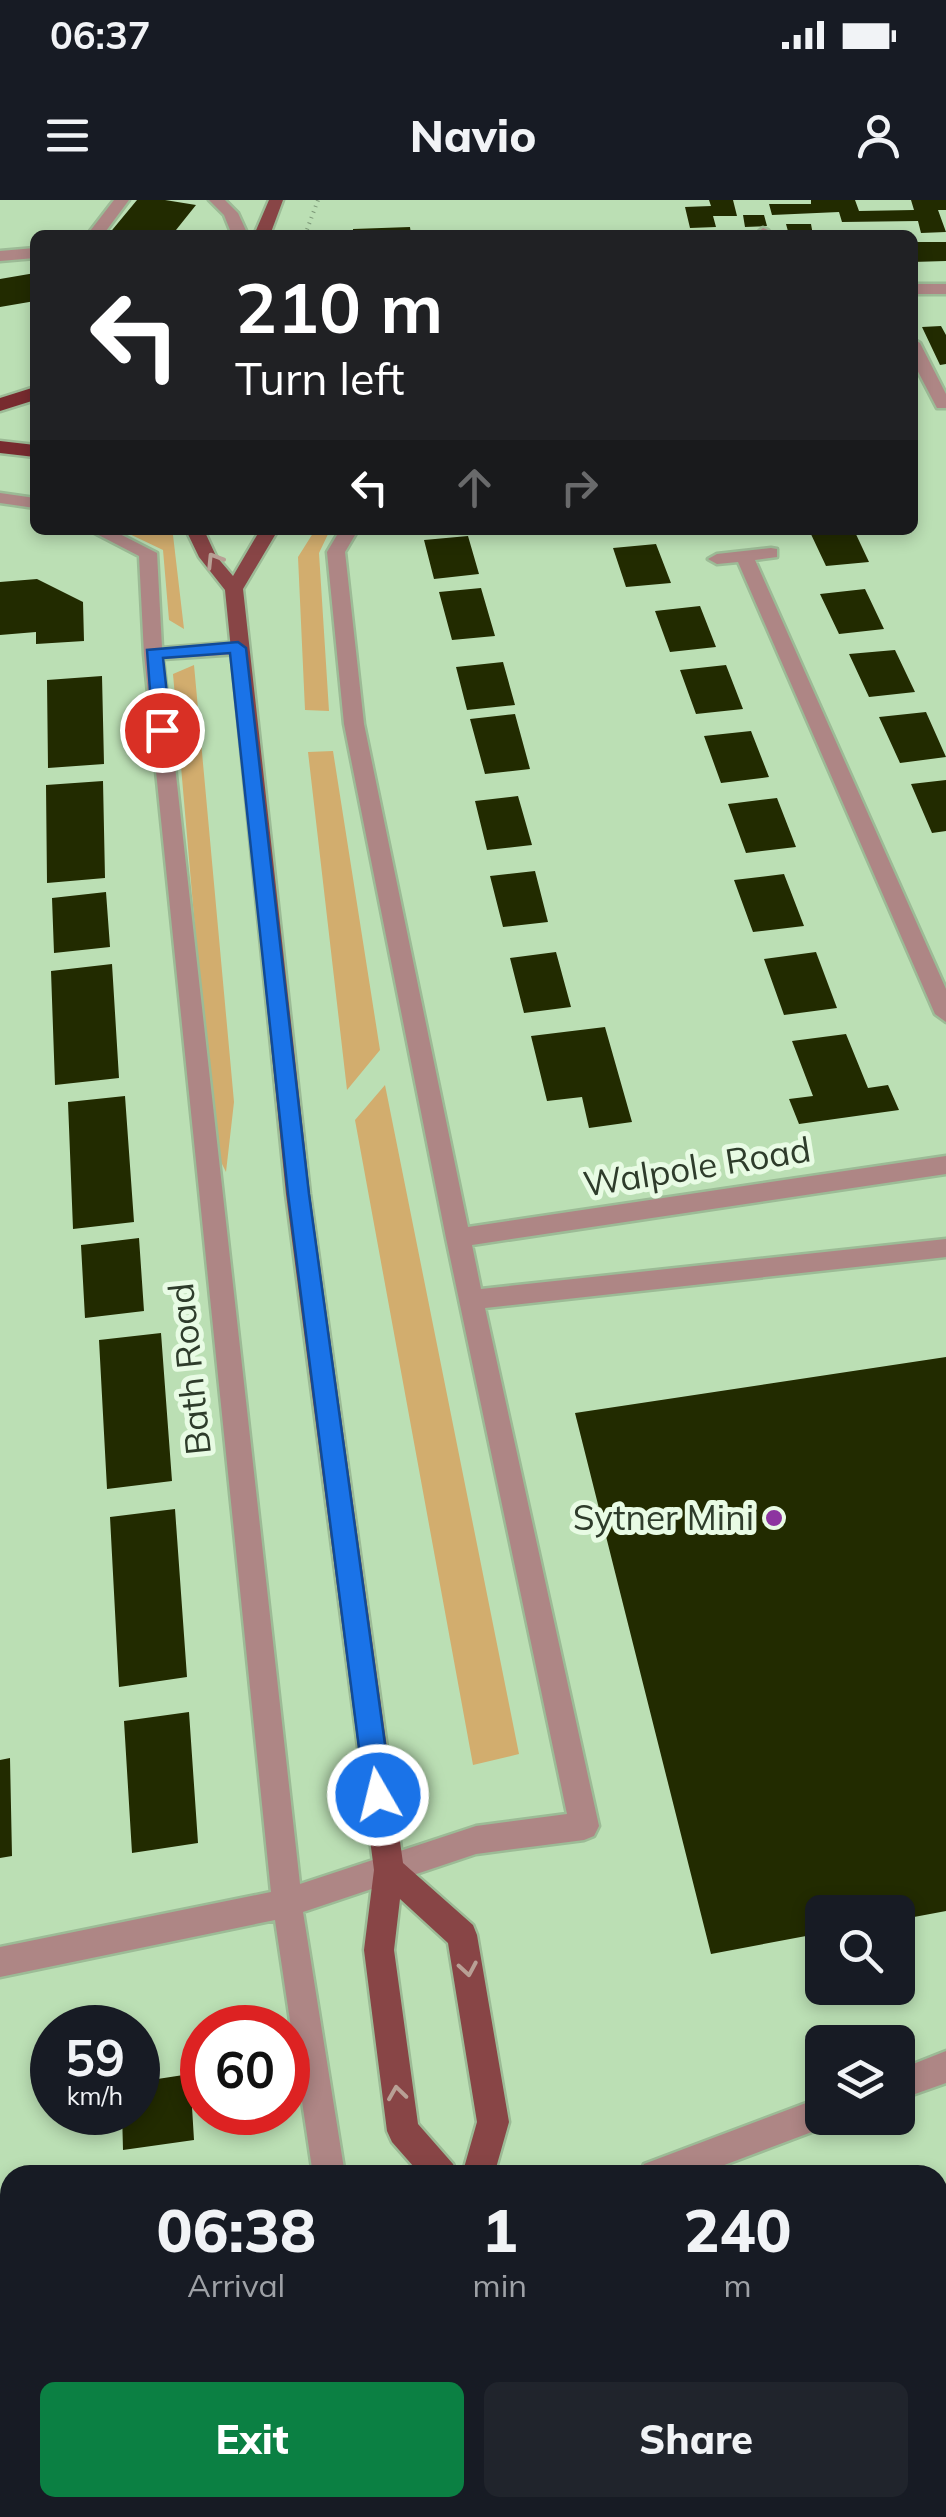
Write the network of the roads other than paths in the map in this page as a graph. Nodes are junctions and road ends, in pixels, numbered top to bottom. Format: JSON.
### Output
{"nodes":[{"id":1,"x":122,"y":200,"type":"edge"},
{"id":2,"x":216,"y":200,"type":"edge"},
{"id":3,"x":276,"y":200,"type":"edge"},
{"id":4,"x":99,"y":230,"type":"edge"},
{"id":5,"x":238,"y":230,"type":"edge"},
{"id":6,"x":264,"y":230,"type":"edge"},
{"id":7,"x":30,"y":253,"type":"edge"},
{"id":8,"x":0,"y":256,"type":"edge"},
{"id":9,"x":918,"y":289,"type":"edge"},
{"id":10,"x":946,"y":289,"type":"edge"},
{"id":11,"x":918,"y":355,"type":"edge"},
{"id":12,"x":30,"y":395,"type":"edge"},
{"id":13,"x":942,"y":404,"type":"dead end"},
{"id":14,"x":0,"y":405,"type":"edge"},
{"id":15,"x":0,"y":447,"type":"edge"},
{"id":16,"x":30,"y":450,"type":"edge"},
{"id":17,"x":0,"y":498,"type":"edge"},
{"id":18,"x":30,"y":502,"type":"edge"},
{"id":19,"x":108,"y":535,"type":"edge"},
{"id":20,"x":198,"y":535,"type":"edge"},
{"id":21,"x":266,"y":535,"type":"edge"},
{"id":22,"x":346,"y":535,"type":"edge"},
{"id":23,"x":772,"y":553,"type":"dead end"},
{"id":24,"x":744,"y":556,"type":"junction"},
{"id":25,"x":717,"y":559,"type":"dead end"},
{"id":26,"x":234,"y":590,"type":"junction"},
{"id":27,"x":238,"y":648,"type":"junction"},
{"id":28,"x":154,"y":654,"type":"junction"},
{"id":29,"x":946,"y":1014,"type":"edge"},
{"id":30,"x":946,"y":1164,"type":"edge"},
{"id":31,"x":458,"y":1238,"type":"junction"},
{"id":32,"x":946,"y":1248,"type":"edge"},
{"id":33,"x":471,"y":1300,"type":"junction"},
{"id":34,"x":389,"y":1870,"type":"junction"},
{"id":35,"x":287,"y":1902,"type":"junction"},
{"id":36,"x":0,"y":1962,"type":"edge"},
{"id":37,"x":946,"y":2066,"type":"edge"},
{"id":38,"x":915,"y":2078,"type":"edge"},
{"id":39,"x":805,"y":2118,"type":"edge"},
{"id":40,"x":327,"y":2165,"type":"edge"},
{"id":41,"x":433,"y":2165,"type":"edge"},
{"id":42,"x":481,"y":2165,"type":"edge"},
{"id":43,"x":682,"y":2165,"type":"edge"}],
"edges":[{"from":1,"to":4,"type":"street"},
{"from":2,"to":5,"type":"street"},
{"from":3,"to":6,"type":"main road"},
{"from":7,"to":8,"type":"street"},
{"from":9,"to":10,"type":"street"},
{"from":11,"to":13,"type":"street"},
{"from":12,"to":14,"type":"highway"},
{"from":15,"to":16,"type":"highway"},
{"from":17,"to":18,"type":"street"},
{"from":19,"to":28,"type":"street","name":"Bath Road"},
{"from":26,"to":20,"type":"main road","one_way":true},
{"from":21,"to":26,"type":"main road"},
{"from":22,"to":31,"type":"street"},
{"from":23,"to":24,"type":"street"},
{"from":24,"to":25,"type":"street"},
{"from":24,"to":29,"type":"street"},
{"from":26,"to":27,"type":"main road"},
{"from":27,"to":28,"type":"street"},
{"from":27,"to":34,"type":"main road"},
{"from":28,"to":35,"type":"street","name":"Bath Road"},
{"from":30,"to":31,"type":"street","name":"Walpole Road"},
{"from":31,"to":33,"type":"street"},
{"from":32,"to":33,"type":"street"},
{"from":33,"to":34,"type":"street"},
{"from":34,"to":35,"type":"street"},
{"from":41,"to":34,"type":"main road","one_way":true},
{"from":34,"to":42,"type":"main road","one_way":true},
{"from":35,"to":36,"type":"street"},
{"from":35,"to":40,"type":"street","name":"Bath Road"},
{"from":37,"to":38,"type":"street"},
{"from":39,"to":43,"type":"street"}]}
